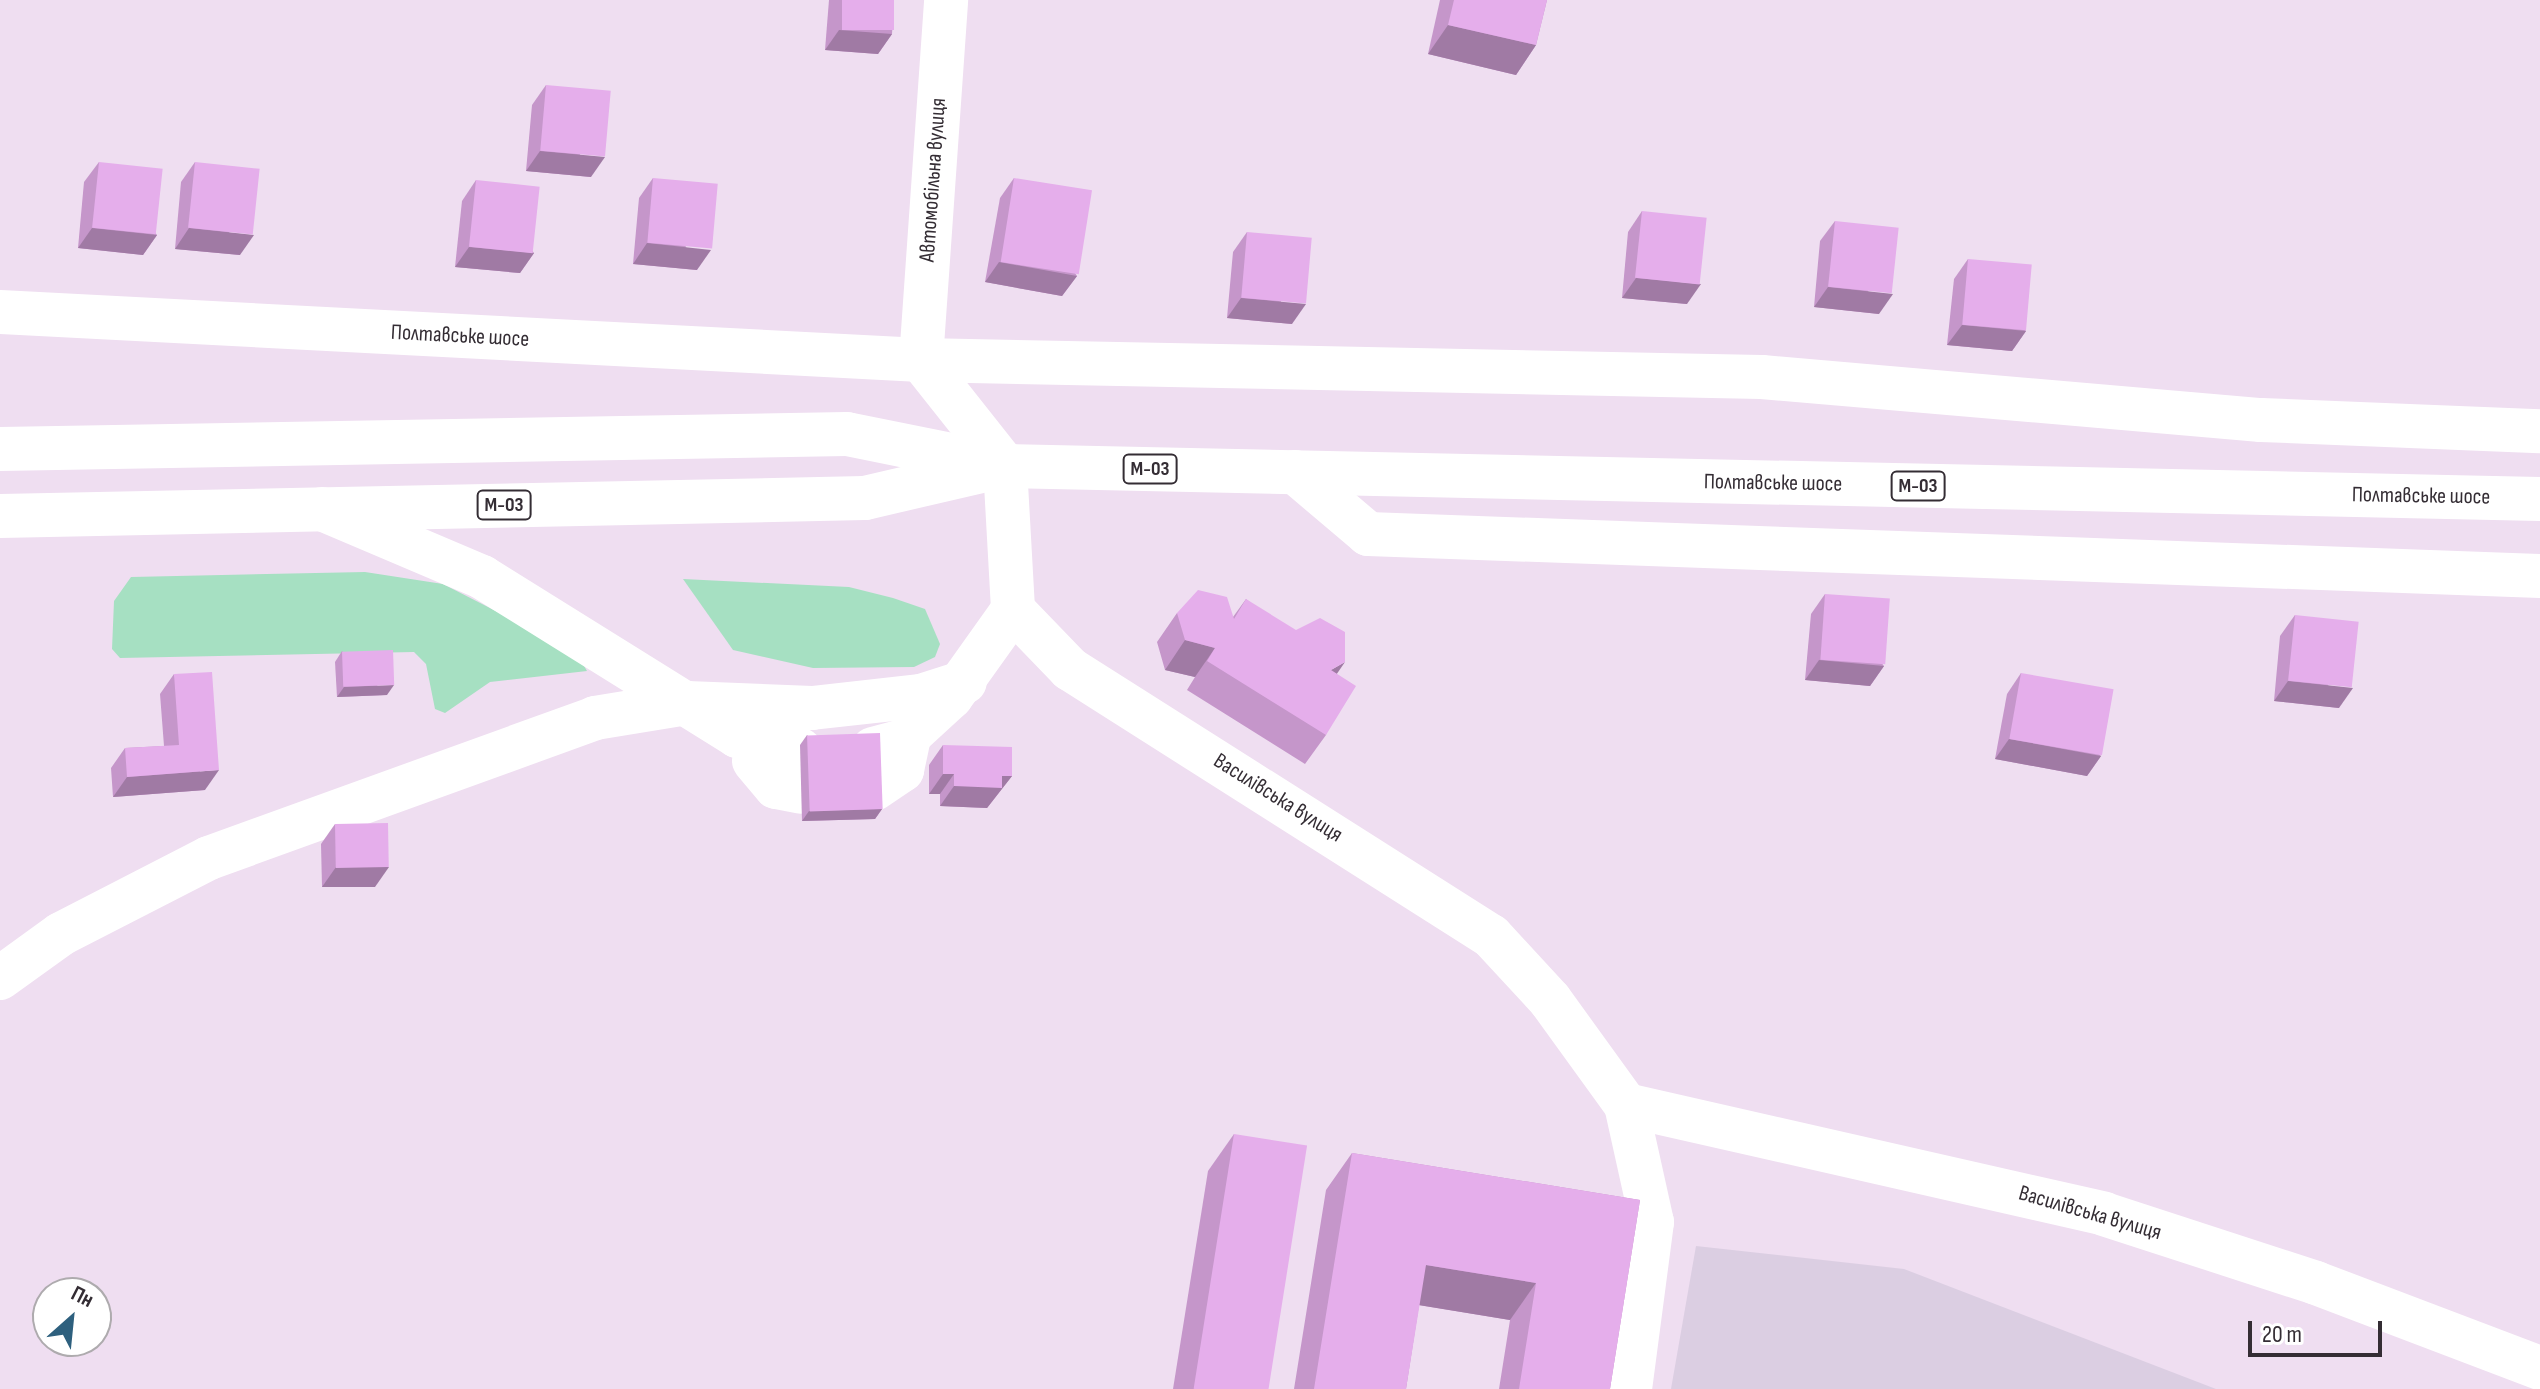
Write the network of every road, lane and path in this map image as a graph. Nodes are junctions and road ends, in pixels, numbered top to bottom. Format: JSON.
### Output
{"nodes":[{"id":1,"x":946,"y":0,"type":"edge"},
{"id":2,"x":0,"y":312,"type":"edge"},
{"id":3,"x":921,"y":360,"type":"junction"},
{"id":4,"x":2540,"y":431,"type":"edge"},
{"id":5,"x":0,"y":449,"type":"edge"},
{"id":6,"x":1005,"y":466,"type":"junction"},
{"id":7,"x":1295,"y":472,"type":"junction"},
{"id":8,"x":2540,"y":499,"type":"edge"},
{"id":9,"x":322,"y":509,"type":"junction"},
{"id":10,"x":0,"y":516,"type":"edge"},
{"id":11,"x":2540,"y":576,"type":"edge"},
{"id":12,"x":1013,"y":610,"type":"junction"},
{"id":13,"x":965,"y":682,"type":"junction"},
{"id":14,"x":700,"y":711,"type":"junction"},
{"id":15,"x":888,"y":765,"type":"dead end"},
{"id":16,"x":789,"y":779,"type":"dead end"},
{"id":17,"x":0,"y":978,"type":"edge"},
{"id":18,"x":1626,"y":1105,"type":"junction"},
{"id":19,"x":2540,"y":1368,"type":"edge"},
{"id":20,"x":1630,"y":1389,"type":"edge"}],
"edges":[{"from":1,"to":3,"type":"main road","name":"Автомобільна вулиця"},
{"from":2,"to":3,"type":"main road","name":"Полтавське шосе"},
{"from":3,"to":4,"type":"main road","name":"Полтавське шосе"},
{"from":3,"to":6,"type":"main road"},
{"from":5,"to":6,"type":"main road","number":"М-03"},
{"from":6,"to":7,"type":"main road","name":"Полтавське шосе","number":"М-03"},
{"from":6,"to":9,"type":"main road","number":"М-03"},
{"from":6,"to":12,"type":"main road"},
{"from":7,"to":8,"type":"main road","name":"Полтавське шосе","number":"М-03"},
{"from":7,"to":11,"type":"main road"},
{"from":9,"to":10,"type":"main road","number":"М-03"},
{"from":9,"to":14,"type":"main road"},
{"from":12,"to":13,"type":"main road"},
{"from":12,"to":18,"type":"main road","name":"Василівська вулиця"},
{"from":13,"to":14,"type":"main road"},
{"from":13,"to":15,"type":"main road"},
{"from":14,"to":16,"type":"main road"},
{"from":14,"to":17,"type":"main road"},
{"from":18,"to":19,"type":"main road","name":"Василівська вулиця"},
{"from":18,"to":20,"type":"main road","name":"Василівська вулиця"}]}
